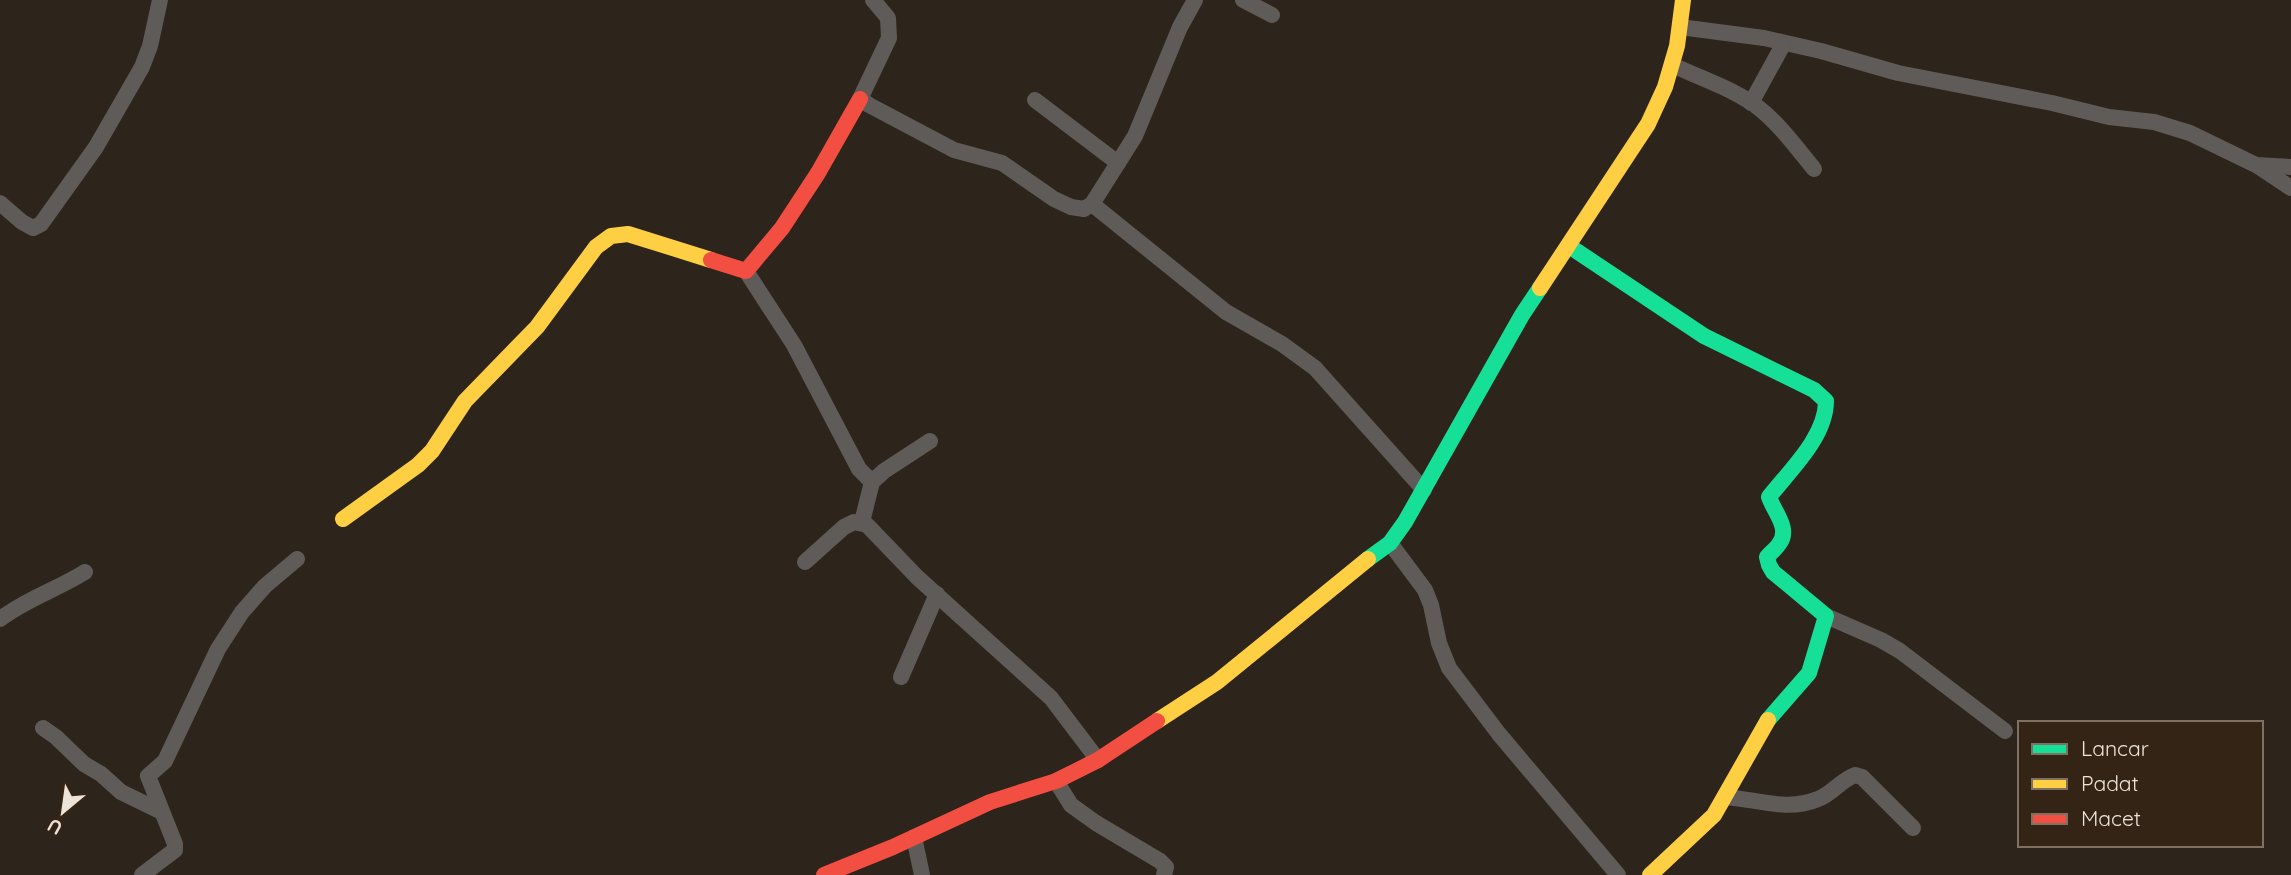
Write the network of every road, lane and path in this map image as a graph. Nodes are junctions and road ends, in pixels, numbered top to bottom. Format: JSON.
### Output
{"nodes":[{"id":1,"x":160,"y":0,"type":"edge"},
{"id":2,"x":873,"y":0,"type":"edge"},
{"id":3,"x":1195,"y":0,"type":"edge"},
{"id":4,"x":1243,"y":0,"type":"edge"},
{"id":5,"x":1683,"y":0,"type":"edge"},
{"id":6,"x":1272,"y":15,"type":"dead end"},
{"id":7,"x":1680,"y":27,"type":"junction"},
{"id":8,"x":1784,"y":43,"type":"junction"},
{"id":9,"x":1672,"y":65,"type":"junction"},
{"id":10,"x":860,"y":99,"type":"junction"},
{"id":11,"x":1034,"y":100,"type":"dead end"},
{"id":12,"x":1751,"y":103,"type":"junction"},
{"id":13,"x":1118,"y":163,"type":"junction"},
{"id":14,"x":2256,"y":166,"type":"junction"},
{"id":15,"x":2291,"y":167,"type":"edge"},
{"id":16,"x":1814,"y":169,"type":"dead end"},
{"id":17,"x":2291,"y":188,"type":"edge"},
{"id":18,"x":0,"y":203,"type":"edge"},
{"id":19,"x":1092,"y":204,"type":"junction"},
{"id":20,"x":1569,"y":246,"type":"junction"},
{"id":21,"x":746,"y":271,"type":"junction"},
{"id":22,"x":930,"y":441,"type":"dead end"},
{"id":23,"x":872,"y":482,"type":"junction"},
{"id":24,"x":1424,"y":490,"type":"junction"},
{"id":25,"x":343,"y":519,"type":"dead end"},
{"id":26,"x":862,"y":522,"type":"junction"},
{"id":27,"x":1390,"y":543,"type":"junction"},
{"id":28,"x":297,"y":559,"type":"dead end"},
{"id":29,"x":806,"y":562,"type":"dead end"},
{"id":30,"x":85,"y":572,"type":"dead end"},
{"id":31,"x":937,"y":594,"type":"junction"},
{"id":32,"x":1826,"y":616,"type":"junction"},
{"id":33,"x":0,"y":619,"type":"edge"},
{"id":34,"x":901,"y":677,"type":"dead end"},
{"id":35,"x":43,"y":728,"type":"dead end"},
{"id":36,"x":2005,"y":732,"type":"dead end"},
{"id":37,"x":1098,"y":760,"type":"junction"},
{"id":38,"x":1056,"y":781,"type":"junction"},
{"id":39,"x":1725,"y":797,"type":"junction"},
{"id":40,"x":162,"y":812,"type":"junction"},
{"id":41,"x":1913,"y":828,"type":"dead end"},
{"id":42,"x":914,"y":837,"type":"junction"},
{"id":43,"x":142,"y":875,"type":"edge"},
{"id":44,"x":824,"y":875,"type":"edge"},
{"id":45,"x":922,"y":875,"type":"edge"},
{"id":46,"x":1164,"y":875,"type":"edge"},
{"id":47,"x":1618,"y":875,"type":"edge"},
{"id":48,"x":1650,"y":875,"type":"edge"}],
"edges":[{"from":1,"to":18,"type":"street"},
{"from":2,"to":10,"type":"street"},
{"from":3,"to":13,"type":"street"},
{"from":4,"to":6,"type":"street"},
{"from":5,"to":7,"type":"street"},
{"from":7,"to":8,"type":"street"},
{"from":7,"to":9,"type":"street"},
{"from":8,"to":12,"type":"street"},
{"from":8,"to":14,"type":"street"},
{"from":9,"to":12,"type":"street"},
{"from":9,"to":20,"type":"street"},
{"from":10,"to":19,"type":"street"},
{"from":10,"to":21,"type":"street"},
{"from":11,"to":13,"type":"street"},
{"from":12,"to":16,"type":"street"},
{"from":13,"to":19,"type":"street"},
{"from":14,"to":15,"type":"street"},
{"from":14,"to":17,"type":"street"},
{"from":19,"to":24,"type":"street"},
{"from":20,"to":24,"type":"street"},
{"from":20,"to":32,"type":"street"},
{"from":21,"to":23,"type":"street"},
{"from":21,"to":25,"type":"street"},
{"from":22,"to":23,"type":"street"},
{"from":23,"to":26,"type":"street"},
{"from":24,"to":27,"type":"street"},
{"from":26,"to":29,"type":"street"},
{"from":26,"to":31,"type":"street"},
{"from":27,"to":37,"type":"street"},
{"from":27,"to":47,"type":"street"},
{"from":28,"to":40,"type":"street"},
{"from":30,"to":33,"type":"street"},
{"from":31,"to":34,"type":"street"},
{"from":31,"to":37,"type":"street"},
{"from":32,"to":36,"type":"street"},
{"from":32,"to":39,"type":"street"},
{"from":35,"to":40,"type":"street"},
{"from":37,"to":38,"type":"street"},
{"from":38,"to":42,"type":"street"},
{"from":38,"to":46,"type":"street"},
{"from":39,"to":41,"type":"street"},
{"from":39,"to":48,"type":"street"},
{"from":40,"to":43,"type":"street"},
{"from":42,"to":44,"type":"street"},
{"from":42,"to":45,"type":"street"}]}
